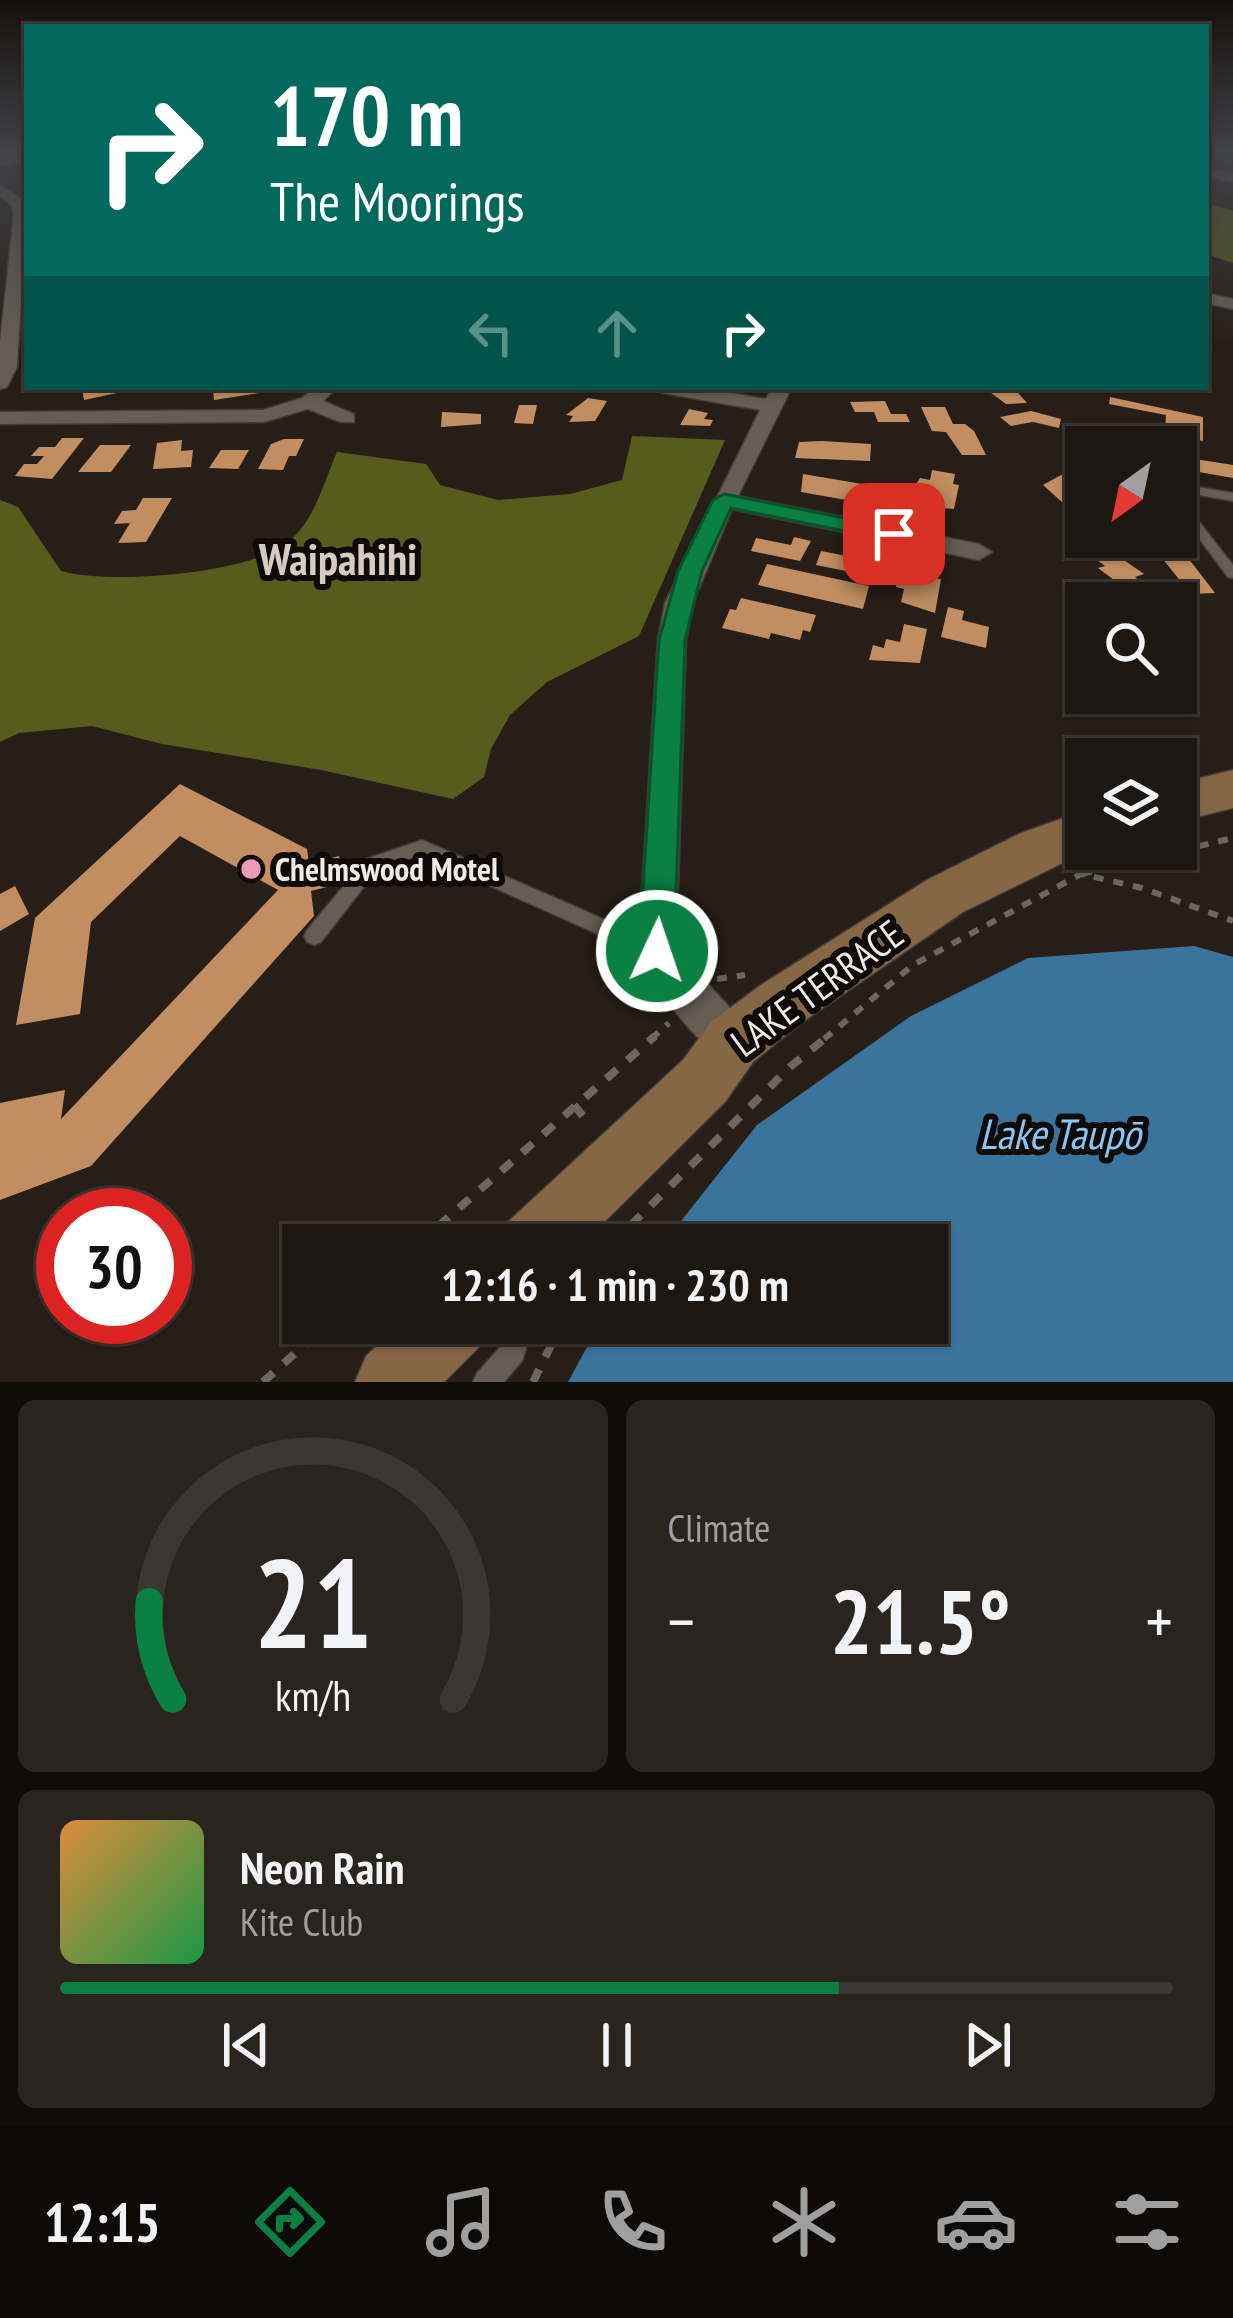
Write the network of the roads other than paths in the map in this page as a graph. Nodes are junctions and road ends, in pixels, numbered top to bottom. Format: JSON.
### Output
{"nodes":[{"id":1,"x":21,"y":216,"type":"edge"},
{"id":2,"x":0,"y":383,"type":"edge"},
{"id":3,"x":324,"y":390,"type":"edge"},
{"id":4,"x":697,"y":390,"type":"edge"},
{"id":5,"x":778,"y":397,"type":"edge"},
{"id":6,"x":309,"y":402,"type":"junction"},
{"id":7,"x":0,"y":418,"type":"edge"},
{"id":8,"x":347,"y":418,"type":"dead end"},
{"id":9,"x":1197,"y":491,"type":"edge"},
{"id":10,"x":1233,"y":497,"type":"edge"},
{"id":11,"x":724,"y":500,"type":"junction"},
{"id":12,"x":1197,"y":527,"type":"edge"},
{"id":13,"x":979,"y":551,"type":"dead end"},
{"id":14,"x":1233,"y":574,"type":"edge"},
{"id":15,"x":1233,"y":789,"type":"edge"},
{"id":16,"x":1197,"y":798,"type":"edge"},
{"id":17,"x":1065,"y":850,"type":"edge"},
{"id":18,"x":314,"y":936,"type":"dead end"},
{"id":19,"x":657,"y":951,"type":"junction"},
{"id":20,"x":733,"y":1042,"type":"junction"},
{"id":21,"x":555,"y":1224,"type":"edge"},
{"id":22,"x":431,"y":1344,"type":"edge"},
{"id":23,"x":515,"y":1344,"type":"edge"},
{"id":24,"x":392,"y":1382,"type":"edge"},
{"id":25,"x":486,"y":1382,"type":"edge"}],
"edges":[{"from":1,"to":2,"type":"street"},
{"from":3,"to":6,"type":"street"},
{"from":4,"to":5,"type":"street"},
{"from":5,"to":11,"type":"street"},
{"from":6,"to":7,"type":"street"},
{"from":6,"to":8,"type":"street"},
{"from":9,"to":10,"type":"lane"},
{"from":11,"to":13,"type":"street"},
{"from":11,"to":19,"type":"street"},
{"from":12,"to":14,"type":"lane"},
{"from":15,"to":16,"type":"main road"},
{"from":17,"to":20,"type":"main road","name":"LAKE TERRACE"},
{"from":18,"to":19,"type":"lane"},
{"from":19,"to":20,"type":"street"},
{"from":20,"to":21,"type":"main road","name":"LAKE TERRACE"},
{"from":22,"to":24,"type":"main road"},
{"from":23,"to":25,"type":"lane"}]}
